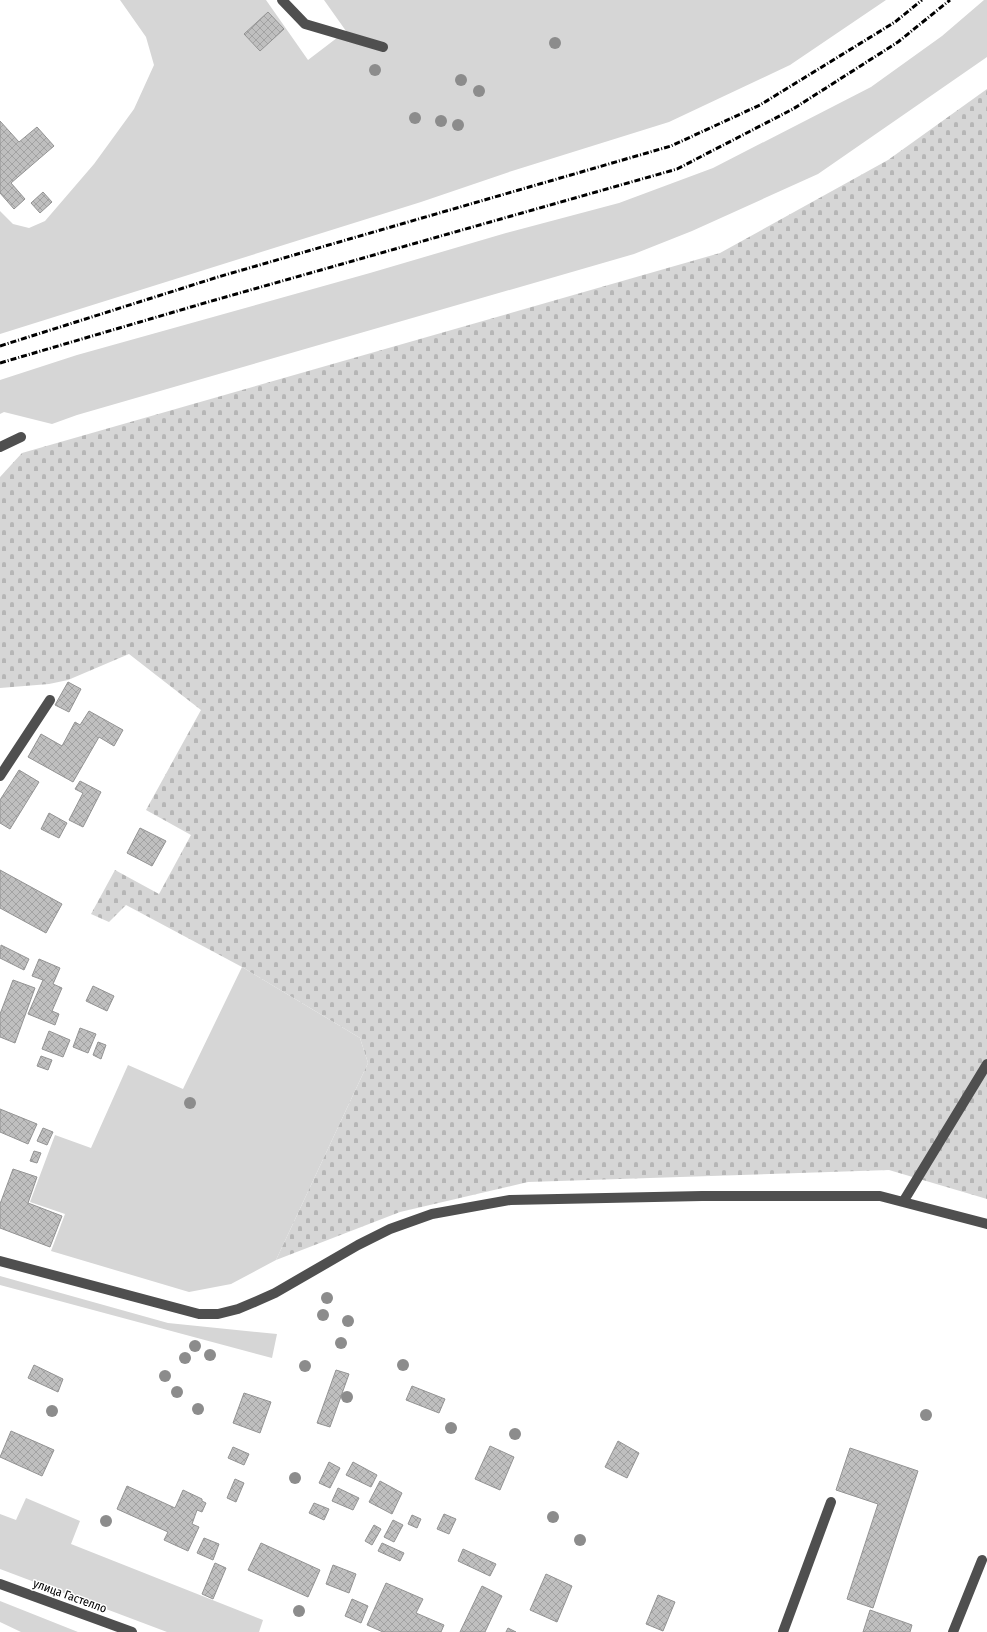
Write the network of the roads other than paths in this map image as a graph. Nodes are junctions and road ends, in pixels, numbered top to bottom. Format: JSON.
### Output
{"nodes":[{"id":1,"x":282,"y":0,"type":"edge"},
{"id":2,"x":383,"y":47,"type":"dead end"},
{"id":3,"x":22,"y":437,"type":"dead end"},
{"id":4,"x":0,"y":447,"type":"edge"},
{"id":5,"x":50,"y":700,"type":"dead end"},
{"id":6,"x":0,"y":776,"type":"edge"},
{"id":7,"x":987,"y":1064,"type":"edge"},
{"id":8,"x":903,"y":1202,"type":"junction"},
{"id":9,"x":987,"y":1224,"type":"edge"},
{"id":10,"x":0,"y":1261,"type":"edge"},
{"id":11,"x":831,"y":1502,"type":"dead end"},
{"id":12,"x":982,"y":1560,"type":"dead end"},
{"id":13,"x":0,"y":1584,"type":"edge"},
{"id":14,"x":132,"y":1632,"type":"edge"},
{"id":15,"x":783,"y":1632,"type":"edge"},
{"id":16,"x":953,"y":1632,"type":"edge"}],
"edges":[{"from":1,"to":2,"type":"street"},
{"from":3,"to":4,"type":"street"},
{"from":5,"to":6,"type":"street"},
{"from":7,"to":8,"type":"street"},
{"from":8,"to":9,"type":"street"},
{"from":8,"to":10,"type":"street"},
{"from":11,"to":15,"type":"street"},
{"from":12,"to":16,"type":"street"},
{"from":13,"to":14,"type":"street","name":"улица Гастелло"}]}
